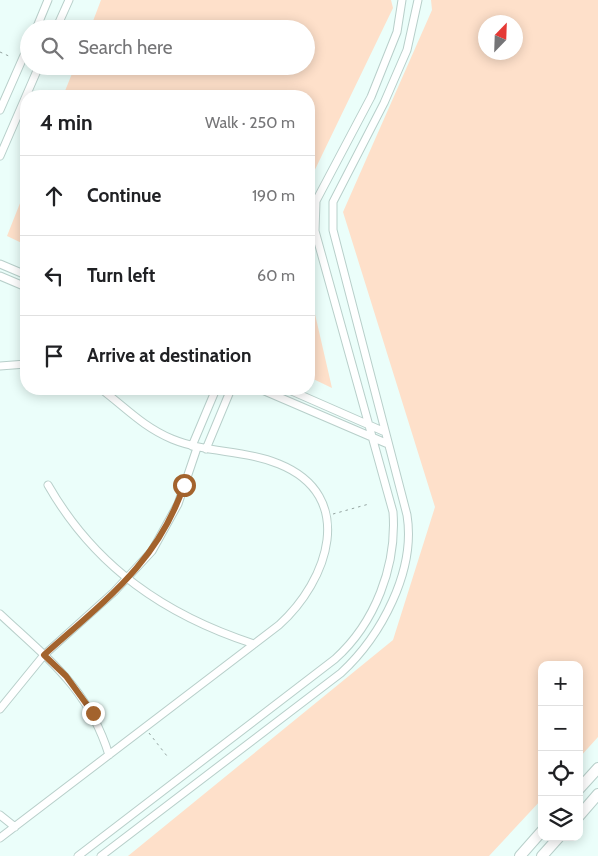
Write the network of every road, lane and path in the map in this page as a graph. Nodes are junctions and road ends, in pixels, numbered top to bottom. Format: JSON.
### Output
{"nodes":[{"id":1,"x":48,"y":0,"type":"edge"},
{"id":2,"x":68,"y":0,"type":"edge"},
{"id":3,"x":402,"y":0,"type":"edge"},
{"id":4,"x":418,"y":0,"type":"edge"},
{"id":5,"x":40,"y":20,"type":"edge"},
{"id":6,"x":60,"y":20,"type":"edge"},
{"id":7,"x":0,"y":52,"type":"edge"},
{"id":8,"x":11,"y":57,"type":"dead end"},
{"id":9,"x":20,"y":64,"type":"edge"},
{"id":10,"x":36,"y":75,"type":"edge"},
{"id":11,"x":29,"y":90,"type":"edge"},
{"id":12,"x":0,"y":110,"type":"edge"},
{"id":13,"x":20,"y":110,"type":"edge"},
{"id":14,"x":0,"y":156,"type":"edge"},
{"id":15,"x":0,"y":264,"type":"edge"},
{"id":16,"x":20,"y":272,"type":"edge"},
{"id":17,"x":0,"y":276,"type":"edge"},
{"id":18,"x":20,"y":284,"type":"edge"},
{"id":19,"x":20,"y":364,"type":"edge"},
{"id":20,"x":0,"y":366,"type":"edge"},
{"id":21,"x":108,"y":395,"type":"edge"},
{"id":22,"x":214,"y":395,"type":"edge"},
{"id":23,"x":228,"y":395,"type":"edge"},
{"id":24,"x":274,"y":395,"type":"edge"},
{"id":25,"x":301,"y":395,"type":"edge"},
{"id":26,"x":368,"y":424,"type":"junction"},
{"id":27,"x":385,"y":432,"type":"junction"},
{"id":28,"x":372,"y":437,"type":"junction"},
{"id":29,"x":388,"y":444,"type":"junction"},
{"id":30,"x":195,"y":447,"type":"junction"},
{"id":31,"x":206,"y":449,"type":"junction"},
{"id":32,"x":48,"y":484,"type":"dead end"},
{"id":33,"x":369,"y":504,"type":"dead end"},
{"id":34,"x":326,"y":516,"type":"junction"},
{"id":35,"x":128,"y":579,"type":"junction"},
{"id":36,"x":0,"y":614,"type":"edge"},
{"id":37,"x":254,"y":644,"type":"junction"},
{"id":38,"x":44,"y":655,"type":"junction"},
{"id":39,"x":0,"y":708,"type":"edge"},
{"id":40,"x":145,"y":728,"type":"junction"},
{"id":41,"x":109,"y":755,"type":"junction"},
{"id":42,"x":167,"y":756,"type":"dead end"},
{"id":43,"x":598,"y":768,"type":"edge"},
{"id":44,"x":583,"y":785,"type":"edge"},
{"id":45,"x":598,"y":794,"type":"edge"},
{"id":46,"x":583,"y":811,"type":"edge"},
{"id":47,"x":0,"y":815,"type":"edge"},
{"id":48,"x":14,"y":827,"type":"junction"},
{"id":49,"x":538,"y":836,"type":"edge"},
{"id":50,"x":0,"y":838,"type":"edge"},
{"id":51,"x":555,"y":841,"type":"edge"},
{"id":52,"x":78,"y":856,"type":"edge"},
{"id":53,"x":101,"y":856,"type":"edge"},
{"id":54,"x":520,"y":856,"type":"edge"},
{"id":55,"x":542,"y":856,"type":"edge"}],
"edges":[{"from":1,"to":5,"type":"street"},
{"from":2,"to":6,"type":"street"},
{"from":3,"to":26,"type":"street"},
{"from":4,"to":27,"type":"street"},
{"from":7,"to":8,"type":"path"},
{"from":9,"to":12,"type":"street"},
{"from":10,"to":11,"type":"street"},
{"from":13,"to":14,"type":"street"},
{"from":15,"to":16,"type":"street"},
{"from":17,"to":18,"type":"street"},
{"from":19,"to":20,"type":"street"},
{"from":21,"to":30,"type":"street"},
{"from":22,"to":30,"type":"street"},
{"from":23,"to":31,"type":"street"},
{"from":24,"to":28,"type":"street"},
{"from":25,"to":26,"type":"street"},
{"from":26,"to":27,"type":"street"},
{"from":26,"to":28,"type":"street"},
{"from":27,"to":29,"type":"street"},
{"from":28,"to":29,"type":"street"},
{"from":28,"to":52,"type":"street"},
{"from":29,"to":53,"type":"street"},
{"from":30,"to":31,"type":"street"},
{"from":30,"to":35,"type":"street"},
{"from":31,"to":34,"type":"street"},
{"from":32,"to":35,"type":"street"},
{"from":33,"to":34,"type":"path"},
{"from":34,"to":37,"type":"street"},
{"from":35,"to":37,"type":"street"},
{"from":35,"to":38,"type":"street"},
{"from":36,"to":38,"type":"street"},
{"from":37,"to":40,"type":"street"},
{"from":38,"to":39,"type":"street"},
{"from":38,"to":41,"type":"street"},
{"from":40,"to":41,"type":"street"},
{"from":40,"to":42,"type":"path"},
{"from":41,"to":48,"type":"street"},
{"from":43,"to":44,"type":"street"},
{"from":45,"to":46,"type":"street"},
{"from":47,"to":48,"type":"street"},
{"from":48,"to":50,"type":"street"},
{"from":49,"to":54,"type":"street"},
{"from":51,"to":55,"type":"street"}]}
